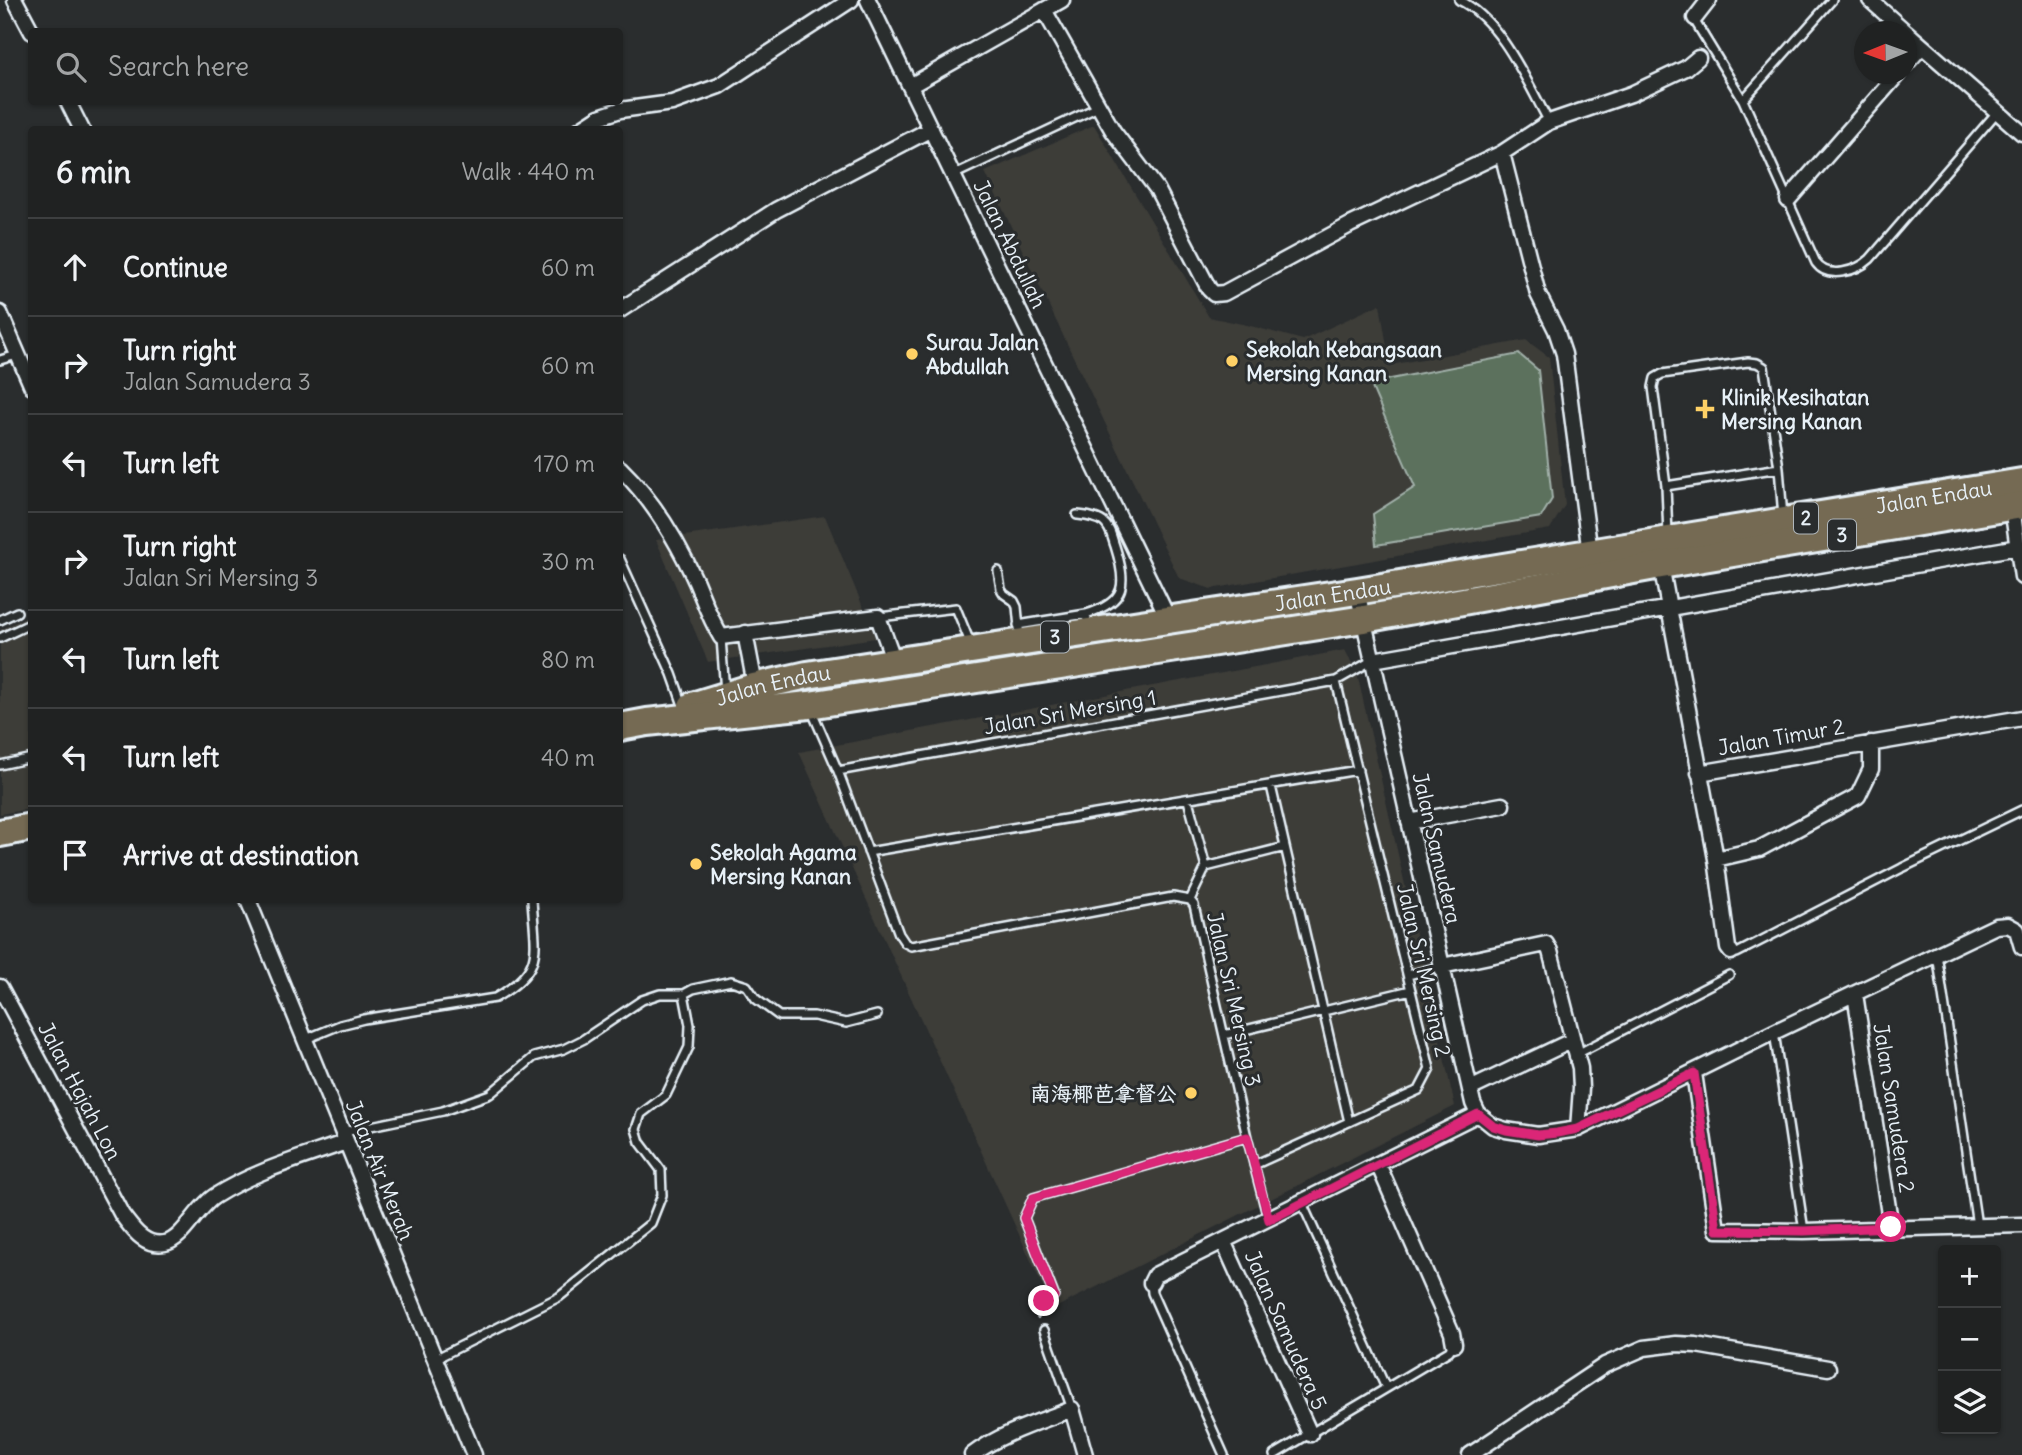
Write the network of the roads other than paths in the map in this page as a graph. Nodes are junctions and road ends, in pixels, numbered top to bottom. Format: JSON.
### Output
{"nodes":[{"id":1,"x":15,"y":0,"type":"edge"},
{"id":2,"x":851,"y":0,"type":"edge"},
{"id":3,"x":868,"y":0,"type":"edge"},
{"id":4,"x":1062,"y":0,"type":"edge"},
{"id":5,"x":1459,"y":0,"type":"edge"},
{"id":6,"x":1709,"y":0,"type":"edge"},
{"id":7,"x":1832,"y":0,"type":"edge"},
{"id":8,"x":1870,"y":0,"type":"edge"},
{"id":9,"x":1044,"y":10,"type":"junction"},
{"id":10,"x":1695,"y":18,"type":"joint"},
{"id":11,"x":1894,"y":21,"type":"edge"},
{"id":12,"x":30,"y":28,"type":"edge"},
{"id":13,"x":1917,"y":42,"type":"edge"},
{"id":14,"x":1922,"y":46,"type":"junction"},
{"id":15,"x":1917,"y":52,"type":"edge"},
{"id":16,"x":1698,"y":58,"type":"dead end"},
{"id":17,"x":1889,"y":84,"type":"edge"},
{"id":18,"x":910,"y":86,"type":"junction"},
{"id":19,"x":1743,"y":100,"type":"junction"},
{"id":20,"x":70,"y":105,"type":"edge"},
{"id":21,"x":1098,"y":107,"type":"junction"},
{"id":22,"x":1998,"y":111,"type":"junction"},
{"id":23,"x":1549,"y":122,"type":"junction"},
{"id":24,"x":80,"y":126,"type":"edge"},
{"id":25,"x":585,"y":126,"type":"edge"},
{"id":26,"x":931,"y":129,"type":"junction"},
{"id":27,"x":2022,"y":133,"type":"edge"},
{"id":28,"x":1502,"y":153,"type":"junction"},
{"id":29,"x":953,"y":175,"type":"junction"},
{"id":30,"x":1788,"y":200,"type":"junction"},
{"id":31,"x":623,"y":308,"type":"edge"},
{"id":32,"x":0,"y":313,"type":"edge"},
{"id":33,"x":18,"y":355,"type":"junction"},
{"id":34,"x":0,"y":360,"type":"edge"},
{"id":35,"x":28,"y":378,"type":"edge"},
{"id":36,"x":1779,"y":468,"type":"junction"},
{"id":37,"x":623,"y":471,"type":"edge"},
{"id":38,"x":2022,"y":482,"type":"edge"},
{"id":39,"x":1665,"y":486,"type":"junction"},
{"id":40,"x":2017,"y":506,"type":"edge"},
{"id":41,"x":1077,"y":515,"type":"dead end"},
{"id":42,"x":1783,"y":522,"type":"junction"},
{"id":43,"x":2018,"y":547,"type":"junction"},
{"id":44,"x":1590,"y":553,"type":"junction"},
{"id":45,"x":1665,"y":553,"type":"junction"},
{"id":46,"x":623,"y":566,"type":"edge"},
{"id":47,"x":998,"y":570,"type":"dead end"},
{"id":48,"x":2022,"y":577,"type":"edge"},
{"id":49,"x":1357,"y":591,"type":"junction"},
{"id":50,"x":1670,"y":607,"type":"junction"},
{"id":51,"x":17,"y":612,"type":"dead end"},
{"id":52,"x":878,"y":617,"type":"junction"},
{"id":53,"x":1364,"y":618,"type":"junction"},
{"id":54,"x":0,"y":620,"type":"edge"},
{"id":55,"x":1169,"y":620,"type":"junction"},
{"id":56,"x":1088,"y":623,"type":"junction"},
{"id":57,"x":28,"y":625,"type":"edge"},
{"id":58,"x":745,"y":633,"type":"junction"},
{"id":59,"x":1019,"y":633,"type":"junction"},
{"id":60,"x":721,"y":637,"type":"junction"},
{"id":61,"x":0,"y":638,"type":"edge"},
{"id":62,"x":973,"y":650,"type":"junction"},
{"id":63,"x":1373,"y":660,"type":"junction"},
{"id":64,"x":894,"y":661,"type":"junction"},
{"id":65,"x":1336,"y":681,"type":"junction"},
{"id":66,"x":754,"y":687,"type":"junction"},
{"id":67,"x":725,"y":696,"type":"junction"},
{"id":68,"x":809,"y":705,"type":"junction"},
{"id":69,"x":684,"y":709,"type":"junction"},
{"id":70,"x":770,"y":711,"type":"junction"},
{"id":71,"x":2022,"y":718,"type":"edge"},
{"id":72,"x":647,"y":722,"type":"junction"},
{"id":73,"x":623,"y":726,"type":"edge"},
{"id":74,"x":1871,"y":743,"type":"junction"},
{"id":75,"x":28,"y":759,"type":"edge"},
{"id":76,"x":0,"y":765,"type":"edge"},
{"id":77,"x":838,"y":771,"type":"junction"},
{"id":78,"x":1358,"y":771,"type":"junction"},
{"id":79,"x":1699,"y":773,"type":"junction"},
{"id":80,"x":1271,"y":786,"type":"junction"},
{"id":81,"x":1188,"y":800,"type":"junction"},
{"id":82,"x":1502,"y":804,"type":"dead end"},
{"id":83,"x":2022,"y":810,"type":"edge"},
{"id":84,"x":1409,"y":822,"type":"junction"},
{"id":85,"x":28,"y":828,"type":"edge"},
{"id":86,"x":0,"y":833,"type":"edge"},
{"id":87,"x":1285,"y":847,"type":"junction"},
{"id":88,"x":867,"y":852,"type":"junction"},
{"id":89,"x":1716,"y":859,"type":"junction"},
{"id":90,"x":1206,"y":867,"type":"junction"},
{"id":91,"x":1190,"y":900,"type":"junction"},
{"id":92,"x":249,"y":903,"type":"edge"},
{"id":93,"x":532,"y":903,"type":"edge"},
{"id":94,"x":2022,"y":947,"type":"edge"},
{"id":95,"x":1731,"y":952,"type":"joint"},
{"id":96,"x":1937,"y":954,"type":"junction"},
{"id":97,"x":1442,"y":966,"type":"junction"},
{"id":98,"x":1408,"y":975,"type":"junction"},
{"id":99,"x":1729,"y":975,"type":"dead end"},
{"id":100,"x":0,"y":986,"type":"edge"},
{"id":101,"x":1412,"y":990,"type":"junction"},
{"id":102,"x":684,"y":993,"type":"junction"},
{"id":103,"x":1855,"y":994,"type":"junction"},
{"id":104,"x":1323,"y":1012,"type":"junction"},
{"id":105,"x":877,"y":1016,"type":"dead end"},
{"id":106,"x":1774,"y":1032,"type":"junction"},
{"id":107,"x":1224,"y":1035,"type":"junction"},
{"id":108,"x":306,"y":1040,"type":"junction"},
{"id":109,"x":1574,"y":1048,"type":"junction"},
{"id":110,"x":1694,"y":1073,"type":"junction"},
{"id":111,"x":1470,"y":1088,"type":"junction"},
{"id":112,"x":1478,"y":1114,"type":"junction"},
{"id":113,"x":1349,"y":1122,"type":"junction"},
{"id":114,"x":1578,"y":1129,"type":"junction"},
{"id":115,"x":344,"y":1137,"type":"junction"},
{"id":116,"x":1247,"y":1137,"type":"junction"},
{"id":117,"x":1378,"y":1164,"type":"junction"},
{"id":118,"x":1254,"y":1165,"type":"junction"},
{"id":119,"x":1302,"y":1203,"type":"junction"},
{"id":120,"x":1269,"y":1220,"type":"junction"},
{"id":121,"x":2022,"y":1225,"type":"edge"},
{"id":122,"x":1977,"y":1226,"type":"junction"},
{"id":123,"x":1891,"y":1227,"type":"junction"},
{"id":124,"x":1804,"y":1231,"type":"junction"},
{"id":125,"x":1224,"y":1242,"type":"junction"},
{"id":126,"x":1151,"y":1283,"type":"joint"},
{"id":127,"x":1054,"y":1296,"type":"road end"},
{"id":128,"x":1044,"y":1330,"type":"road end"},
{"id":129,"x":1454,"y":1343,"type":"joint"},
{"id":130,"x":435,"y":1359,"type":"junction"},
{"id":131,"x":1828,"y":1368,"type":"dead end"},
{"id":132,"x":1385,"y":1388,"type":"junction"},
{"id":133,"x":1072,"y":1409,"type":"junction"},
{"id":134,"x":1310,"y":1434,"type":"junction"},
{"id":135,"x":474,"y":1455,"type":"edge"},
{"id":136,"x":972,"y":1455,"type":"edge"},
{"id":137,"x":1085,"y":1455,"type":"edge"},
{"id":138,"x":1224,"y":1455,"type":"edge"},
{"id":139,"x":1274,"y":1455,"type":"edge"},
{"id":140,"x":1470,"y":1455,"type":"edge"}],
"edges":[{"from":1,"to":12,"type":"street"},
{"from":2,"to":25,"type":"street"},
{"from":3,"to":18,"type":"street","name":"Jalan Abdullah"},
{"from":4,"to":9,"type":"street"},
{"from":5,"to":23,"type":"lane"},
{"from":6,"to":10,"type":"street"},
{"from":7,"to":19,"type":"lane"},
{"from":8,"to":11,"type":"street"},
{"from":9,"to":18,"type":"street"},
{"from":9,"to":21,"type":"street"},
{"from":10,"to":19,"type":"lane"},
{"from":13,"to":14,"type":"street"},
{"from":14,"to":15,"type":"street"},
{"from":14,"to":22,"type":"street"},
{"from":16,"to":23,"type":"street"},
{"from":17,"to":30,"type":"street"},
{"from":18,"to":26,"type":"street","name":"Jalan Abdullah"},
{"from":19,"to":30,"type":"lane"},
{"from":20,"to":24,"type":"street"},
{"from":21,"to":28,"type":"street"},
{"from":21,"to":29,"type":"lane"},
{"from":22,"to":27,"type":"street"},
{"from":22,"to":30,"type":"lane"},
{"from":23,"to":28,"type":"street"},
{"from":26,"to":29,"type":"street","name":"Jalan Abdullah"},
{"from":26,"to":31,"type":"street"},
{"from":28,"to":44,"type":"street"},
{"from":29,"to":55,"type":"street","name":"Jalan Abdullah"},
{"from":32,"to":33,"type":"street"},
{"from":33,"to":34,"type":"lane"},
{"from":33,"to":35,"type":"street"},
{"from":36,"to":39,"type":"lane"},
{"from":36,"to":39,"type":"lane"},
{"from":36,"to":42,"type":"lane"},
{"from":37,"to":60,"type":"street"},
{"from":38,"to":42,"type":"highway","name":"Jalan Endau","number":"2"},
{"from":39,"to":45,"type":"lane"},
{"from":40,"to":43,"type":"street"},
{"from":40,"to":45,"type":"highway","name":"Jalan Endau","number":"3"},
{"from":41,"to":56,"type":"lane"},
{"from":42,"to":45,"type":"highway","name":"Jalan Endau","number":"2"},
{"from":43,"to":48,"type":"street"},
{"from":43,"to":50,"type":"street"},
{"from":44,"to":45,"type":"highway","name":"Jalan Endau","number":"2"},
{"from":44,"to":49,"type":"highway","name":"Jalan Endau","number":"3"},
{"from":45,"to":50,"type":"street"},
{"from":45,"to":53,"type":"highway","name":"Jalan Endau","number":"3"},
{"from":46,"to":69,"type":"lane"},
{"from":47,"to":59,"type":"lane"},
{"from":49,"to":53,"type":"street","name":"Jalan Samudera"},
{"from":49,"to":55,"type":"highway","name":"Jalan Endau","number":"3"},
{"from":50,"to":63,"type":"street"},
{"from":50,"to":79,"type":"street"},
{"from":51,"to":54,"type":"lane"},
{"from":52,"to":58,"type":"street"},
{"from":52,"to":62,"type":"lane"},
{"from":52,"to":64,"type":"street"},
{"from":53,"to":63,"type":"street","name":"Jalan Samudera"},
{"from":53,"to":68,"type":"highway","name":"Jalan Endau","number":"3"},
{"from":55,"to":56,"type":"highway","name":"Jalan Endau","number":"3"},
{"from":56,"to":59,"type":"highway","name":"Jalan Endau","number":"3"},
{"from":57,"to":61,"type":"lane"},
{"from":58,"to":60,"type":"street"},
{"from":58,"to":66,"type":"street"},
{"from":59,"to":62,"type":"highway","name":"Jalan Endau","number":"3"},
{"from":60,"to":67,"type":"lane"},
{"from":62,"to":64,"type":"highway","name":"Jalan Endau","number":"3"},
{"from":63,"to":65,"type":"lane","name":"Jalan Sri Mersing 1"},
{"from":63,"to":84,"type":"street","name":"Jalan Samudera"},
{"from":64,"to":66,"type":"highway","name":"Jalan Endau","number":"3"},
{"from":65,"to":77,"type":"lane","name":"Jalan Sri Mersing 1"},
{"from":65,"to":78,"type":"lane","name":"Jalan Sri Mersing 2"},
{"from":66,"to":67,"type":"highway","name":"Jalan Endau","number":"3"},
{"from":66,"to":70,"type":"street"},
{"from":67,"to":69,"type":"highway","name":"Jalan Endau","number":"3"},
{"from":68,"to":70,"type":"highway","name":"Jalan Endau","number":"3"},
{"from":68,"to":77,"type":"lane"},
{"from":69,"to":72,"type":"highway","name":"Jalan Endau","number":"3"},
{"from":70,"to":72,"type":"highway","name":"Jalan Endau","number":"3"},
{"from":71,"to":74,"type":"street","name":"Jalan Timur 2"},
{"from":72,"to":73,"type":"highway","name":"Jalan Endau","number":"3"},
{"from":74,"to":79,"type":"street","name":"Jalan Timur 2"},
{"from":74,"to":89,"type":"street","name":"Jalan Timur 2"},
{"from":75,"to":76,"type":"lane"},
{"from":77,"to":88,"type":"lane"},
{"from":78,"to":80,"type":"lane"},
{"from":78,"to":98,"type":"lane","name":"Jalan Sri Mersing 2"},
{"from":79,"to":89,"type":"street"},
{"from":80,"to":81,"type":"lane"},
{"from":80,"to":87,"type":"lane"},
{"from":81,"to":88,"type":"lane"},
{"from":81,"to":90,"type":"lane"},
{"from":82,"to":84,"type":"street"},
{"from":83,"to":95,"type":"lane"},
{"from":84,"to":97,"type":"street","name":"Jalan Samudera"},
{"from":85,"to":86,"type":"highway"},
{"from":87,"to":90,"type":"lane"},
{"from":87,"to":104,"type":"lane"},
{"from":88,"to":91,"type":"lane","name":"Jalan Sri Mersing 3"},
{"from":89,"to":95,"type":"street"},
{"from":90,"to":91,"type":"lane"},
{"from":91,"to":107,"type":"lane","name":"Jalan Sri Mersing 3"},
{"from":92,"to":108,"type":"street","name":"Jalan Air Merah"},
{"from":93,"to":108,"type":"lane"},
{"from":94,"to":96,"type":"street"},
{"from":96,"to":103,"type":"street"},
{"from":96,"to":122,"type":"lane"},
{"from":97,"to":98,"type":"lane"},
{"from":97,"to":109,"type":"street"},
{"from":97,"to":111,"type":"street","name":"Jalan Samudera"},
{"from":98,"to":101,"type":"lane","name":"Jalan Sri Mersing 2"},
{"from":99,"to":109,"type":"lane"},
{"from":100,"to":115,"type":"street","name":"Jalan Hajah Lon"},
{"from":101,"to":104,"type":"lane"},
{"from":101,"to":113,"type":"lane","name":"Jalan Sri Mersing 2"},
{"from":102,"to":105,"type":"lane"},
{"from":102,"to":115,"type":"lane"},
{"from":102,"to":130,"type":"lane"},
{"from":103,"to":106,"type":"street"},
{"from":103,"to":123,"type":"street","name":"Jalan Samudera 2"},
{"from":104,"to":107,"type":"lane"},
{"from":104,"to":113,"type":"lane"},
{"from":106,"to":110,"type":"street"},
{"from":106,"to":124,"type":"lane"},
{"from":107,"to":116,"type":"lane","name":"Jalan Sri Mersing 3"},
{"from":108,"to":115,"type":"street","name":"Jalan Air Merah"},
{"from":109,"to":111,"type":"street"},
{"from":109,"to":114,"type":"street"},
{"from":110,"to":114,"type":"street"},
{"from":110,"to":124,"type":"street"},
{"from":111,"to":112,"type":"street","name":"Jalan Samudera"},
{"from":112,"to":114,"type":"street"},
{"from":112,"to":117,"type":"street"},
{"from":113,"to":118,"type":"lane","name":"Jalan Sri Mersing 2"},
{"from":115,"to":130,"type":"street","name":"Jalan Air Merah"},
{"from":116,"to":118,"type":"lane","name":"Jalan Sri Mersing 3"},
{"from":116,"to":127,"type":"lane"},
{"from":117,"to":119,"type":"street"},
{"from":117,"to":129,"type":"street"},
{"from":118,"to":120,"type":"lane","name":"Jalan Sri Mersing 3"},
{"from":119,"to":120,"type":"street"},
{"from":119,"to":132,"type":"lane"},
{"from":120,"to":125,"type":"street"},
{"from":121,"to":122,"type":"street"},
{"from":122,"to":123,"type":"street"},
{"from":123,"to":124,"type":"street"},
{"from":125,"to":126,"type":"street"},
{"from":125,"to":134,"type":"street","name":"Jalan Samudera 5"},
{"from":126,"to":138,"type":"lane"},
{"from":128,"to":133,"type":"lane"},
{"from":129,"to":132,"type":"lane"},
{"from":130,"to":135,"type":"street","name":"Jalan Air Merah"},
{"from":131,"to":140,"type":"street"},
{"from":132,"to":134,"type":"lane"},
{"from":133,"to":136,"type":"street"},
{"from":133,"to":137,"type":"street"},
{"from":134,"to":139,"type":"lane"}]}
